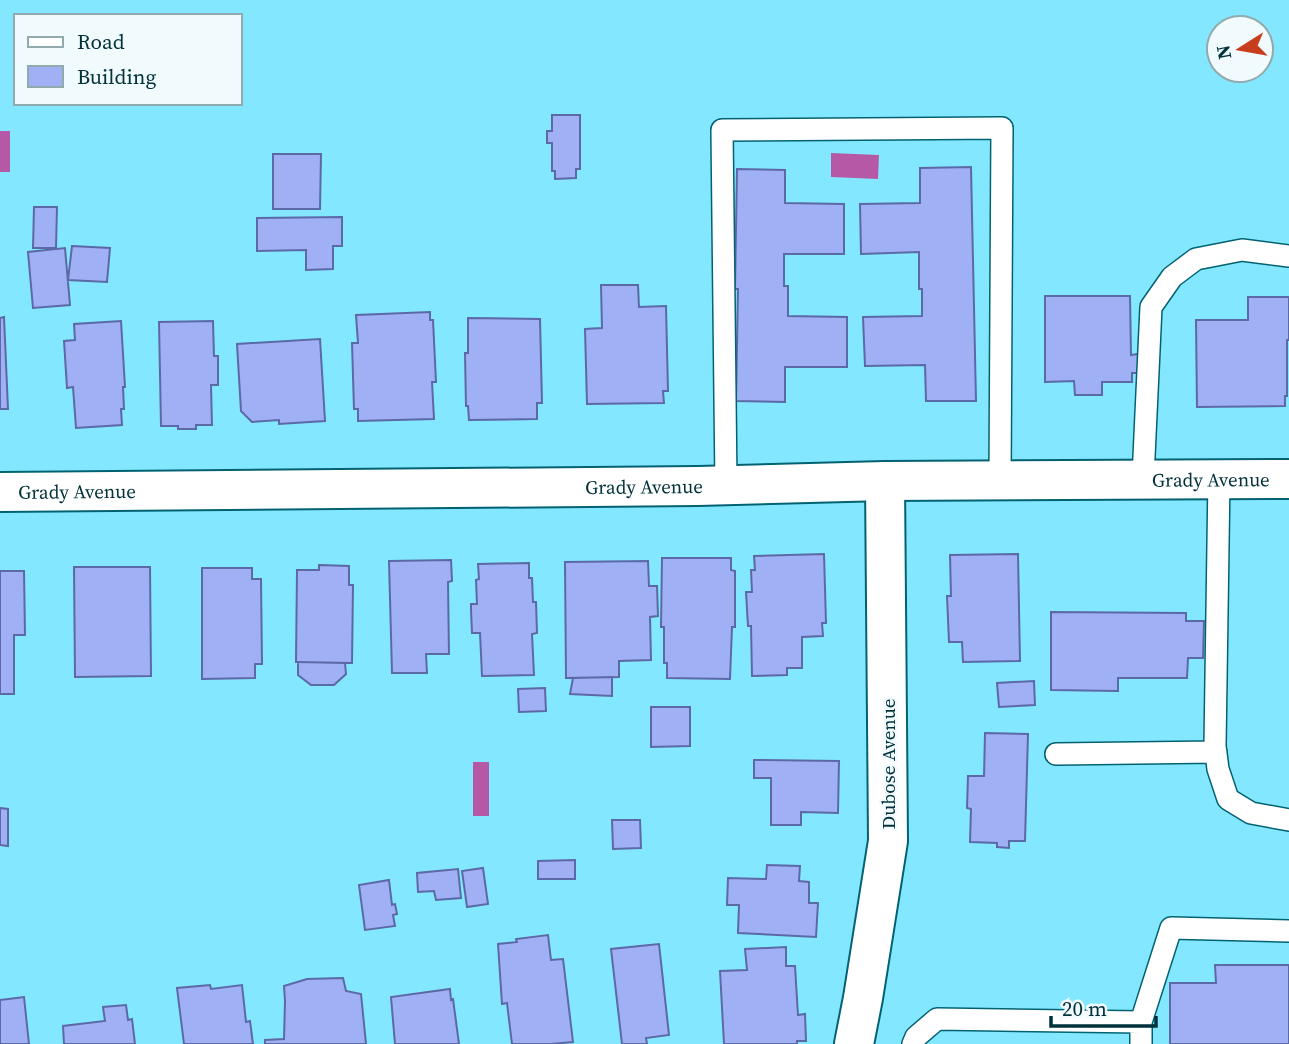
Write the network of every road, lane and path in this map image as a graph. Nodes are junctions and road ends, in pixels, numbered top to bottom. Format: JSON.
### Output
{"nodes":[{"id":1,"x":1289,"y":256,"type":"edge"},
{"id":2,"x":1143,"y":478,"type":"junction"},
{"id":3,"x":1219,"y":478,"type":"junction"},
{"id":4,"x":1289,"y":479,"type":"edge"},
{"id":5,"x":1000,"y":480,"type":"junction"},
{"id":6,"x":885,"y":481,"type":"junction"},
{"id":7,"x":726,"y":485,"type":"junction"},
{"id":8,"x":0,"y":492,"type":"edge"},
{"id":9,"x":1216,"y":752,"type":"junction"},
{"id":10,"x":1056,"y":754,"type":"dead end"},
{"id":11,"x":1289,"y":820,"type":"edge"},
{"id":12,"x":1289,"y":930,"type":"edge"},
{"id":13,"x":1141,"y":1021,"type":"junction"},
{"id":14,"x":854,"y":1044,"type":"edge"},
{"id":15,"x":913,"y":1044,"type":"edge"},
{"id":16,"x":1141,"y":1044,"type":"edge"}],
"edges":[{"from":1,"to":2,"type":"lane"},
{"from":2,"to":3,"type":"street","name":"Grady Avenue"},
{"from":2,"to":5,"type":"street","name":"Grady Avenue"},
{"from":3,"to":4,"type":"street","name":"Grady Avenue"},
{"from":3,"to":9,"type":"lane"},
{"from":5,"to":6,"type":"street","name":"Grady Avenue"},
{"from":5,"to":7,"type":"lane"},
{"from":6,"to":7,"type":"street","name":"Grady Avenue"},
{"from":6,"to":14,"type":"street","name":"Dubose Avenue"},
{"from":7,"to":8,"type":"street","name":"Grady Avenue"},
{"from":9,"to":10,"type":"lane"},
{"from":9,"to":11,"type":"lane"},
{"from":12,"to":13,"type":"lane"},
{"from":13,"to":15,"type":"lane"},
{"from":13,"to":16,"type":"lane"}]}
